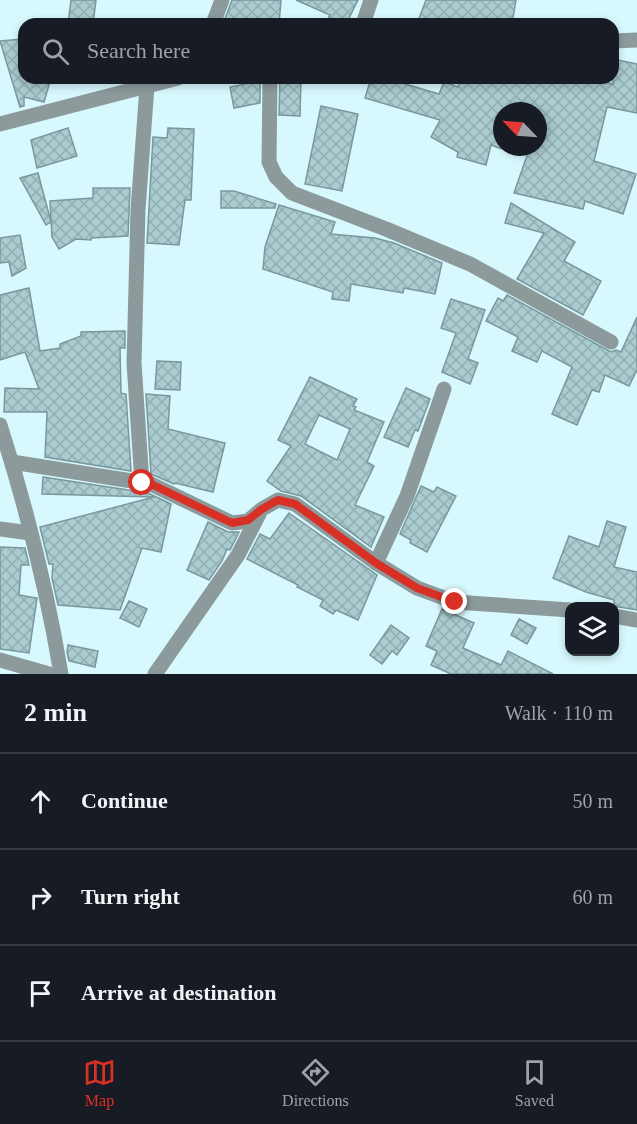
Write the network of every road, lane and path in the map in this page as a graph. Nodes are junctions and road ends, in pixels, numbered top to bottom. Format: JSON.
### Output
{"nodes":[{"id":1,"x":371,"y":0,"type":"edge"},
{"id":2,"x":216,"y":2,"type":"edge"},
{"id":3,"x":214,"y":18,"type":"edge"},
{"id":4,"x":365,"y":18,"type":"edge"},
{"id":5,"x":637,"y":40,"type":"edge"},
{"id":6,"x":619,"y":41,"type":"edge"},
{"id":7,"x":155,"y":84,"type":"edge"},
{"id":8,"x":270,"y":84,"type":"edge"},
{"id":9,"x":147,"y":86,"type":"junction"},
{"id":10,"x":0,"y":124,"type":"edge"},
{"id":11,"x":610,"y":342,"type":"dead end"},
{"id":12,"x":444,"y":389,"type":"dead end"},
{"id":13,"x":0,"y":425,"type":"edge"},
{"id":14,"x":12,"y":462,"type":"junction"},
{"id":15,"x":142,"y":483,"type":"junction"},
{"id":16,"x":262,"y":509,"type":"junction"},
{"id":17,"x":0,"y":529,"type":"edge"},
{"id":18,"x":30,"y":533,"type":"junction"},
{"id":19,"x":376,"y":563,"type":"junction"},
{"id":20,"x":565,"y":610,"type":"edge"},
{"id":21,"x":619,"y":617,"type":"edge"},
{"id":22,"x":637,"y":621,"type":"edge"},
{"id":23,"x":0,"y":660,"type":"edge"},
{"id":24,"x":50,"y":674,"type":"edge"},
{"id":25,"x":61,"y":674,"type":"edge"},
{"id":26,"x":155,"y":674,"type":"edge"}],
"edges":[{"from":1,"to":4,"type":"street"},
{"from":2,"to":3,"type":"street"},
{"from":5,"to":6,"type":"street"},
{"from":7,"to":9,"type":"street"},
{"from":8,"to":11,"type":"street"},
{"from":9,"to":10,"type":"street"},
{"from":9,"to":15,"type":"street"},
{"from":12,"to":19,"type":"street"},
{"from":13,"to":14,"type":"street"},
{"from":14,"to":15,"type":"street"},
{"from":14,"to":18,"type":"street"},
{"from":15,"to":16,"type":"street"},
{"from":16,"to":19,"type":"street"},
{"from":16,"to":26,"type":"street"},
{"from":17,"to":18,"type":"street"},
{"from":18,"to":25,"type":"street"},
{"from":19,"to":20,"type":"street"},
{"from":21,"to":22,"type":"street"},
{"from":23,"to":24,"type":"street"}]}
